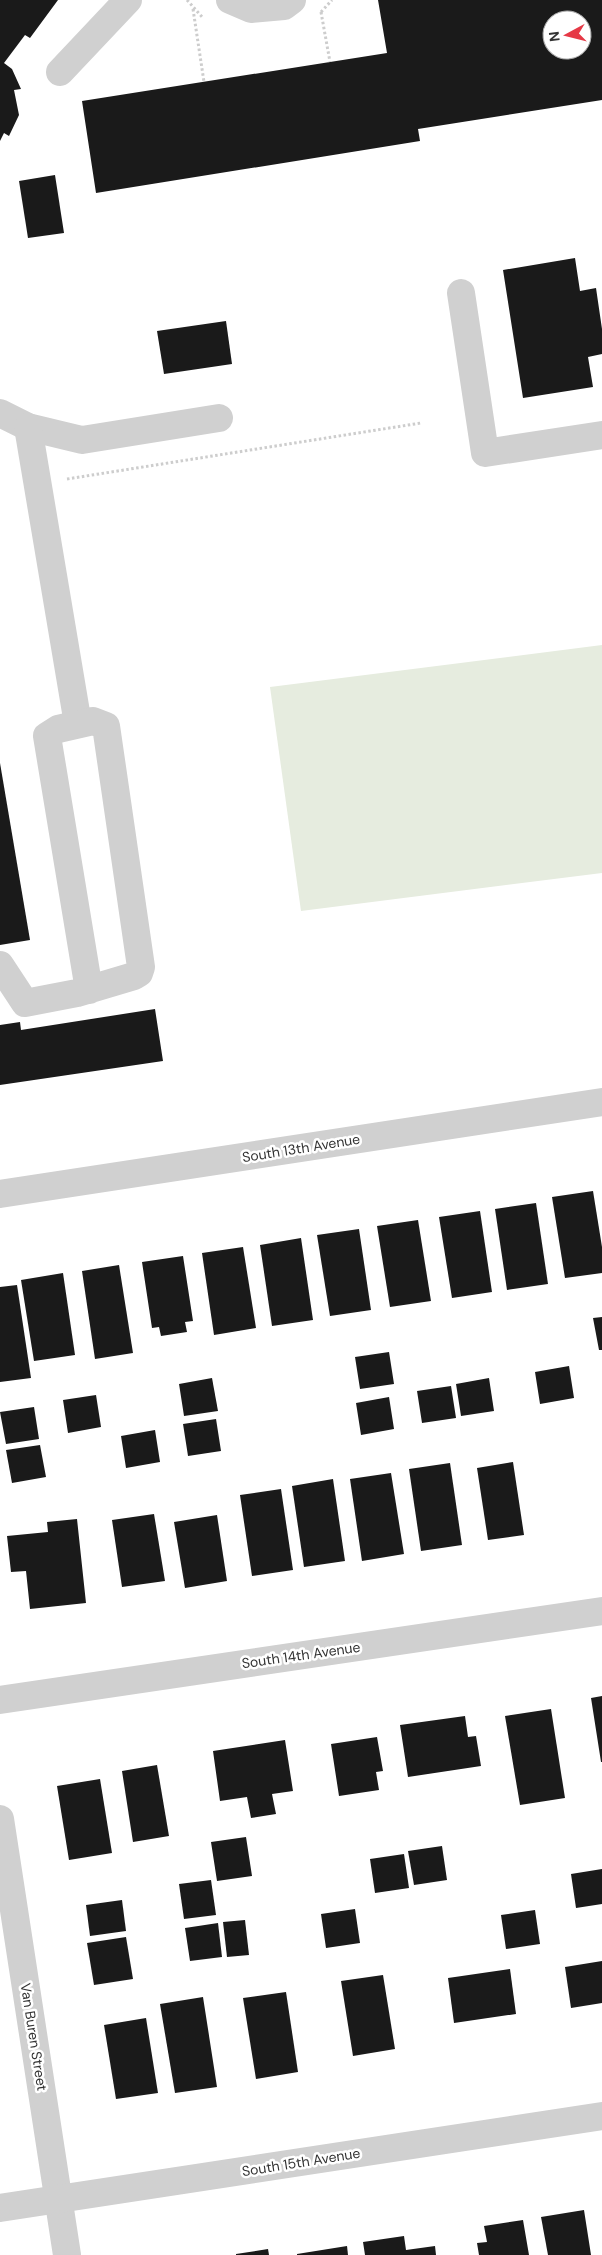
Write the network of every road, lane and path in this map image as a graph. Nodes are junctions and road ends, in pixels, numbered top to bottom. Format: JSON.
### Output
{"nodes":[{"id":1,"x":128,"y":0,"type":"edge"},
{"id":2,"x":230,"y":0,"type":"edge"},
{"id":3,"x":292,"y":0,"type":"edge"},
{"id":4,"x":193,"y":9,"type":"dead end"},
{"id":5,"x":321,"y":12,"type":"dead end"},
{"id":6,"x":330,"y":62,"type":"dead end"},
{"id":7,"x":60,"y":72,"type":"dead end"},
{"id":8,"x":204,"y":82,"type":"dead end"},
{"id":9,"x":461,"y":293,"type":"dead end"},
{"id":10,"x":0,"y":414,"type":"edge"},
{"id":11,"x":219,"y":418,"type":"dead end"},
{"id":12,"x":421,"y":423,"type":"dead end"},
{"id":13,"x":28,"y":427,"type":"junction"},
{"id":14,"x":602,"y":435,"type":"edge"},
{"id":15,"x":38,"y":484,"type":"junction"},
{"id":16,"x":78,"y":724,"type":"junction"},
{"id":17,"x":0,"y":965,"type":"edge"},
{"id":18,"x":89,"y":990,"type":"junction"},
{"id":19,"x":602,"y":1102,"type":"edge"},
{"id":20,"x":0,"y":1194,"type":"edge"},
{"id":21,"x":602,"y":1611,"type":"edge"},
{"id":22,"x":0,"y":1700,"type":"edge"},
{"id":23,"x":0,"y":1819,"type":"edge"},
{"id":24,"x":602,"y":2116,"type":"edge"},
{"id":25,"x":58,"y":2199,"type":"junction"},
{"id":26,"x":0,"y":2208,"type":"edge"},
{"id":27,"x":67,"y":2255,"type":"edge"}],
"edges":[{"from":1,"to":7,"type":"street"},
{"from":2,"to":3,"type":"street"},
{"from":4,"to":8,"type":"path"},
{"from":5,"to":6,"type":"path"},
{"from":9,"to":14,"type":"street"},
{"from":10,"to":13,"type":"street"},
{"from":11,"to":13,"type":"street"},
{"from":12,"to":15,"type":"path"},
{"from":13,"to":15,"type":"street"},
{"from":15,"to":16,"type":"street"},
{"from":16,"to":18,"type":"street"},
{"from":16,"to":18,"type":"street"},
{"from":17,"to":18,"type":"street"},
{"from":19,"to":20,"type":"street","name":"South 13th Avenue"},
{"from":21,"to":22,"type":"street","name":"South 14th Avenue"},
{"from":23,"to":25,"type":"street","name":"Van Buren Street"},
{"from":24,"to":25,"type":"street","name":"South 15th Avenue"},
{"from":25,"to":26,"type":"street","name":"South 15th Avenue"},
{"from":25,"to":27,"type":"street","name":"Van Buren Street"}]}
